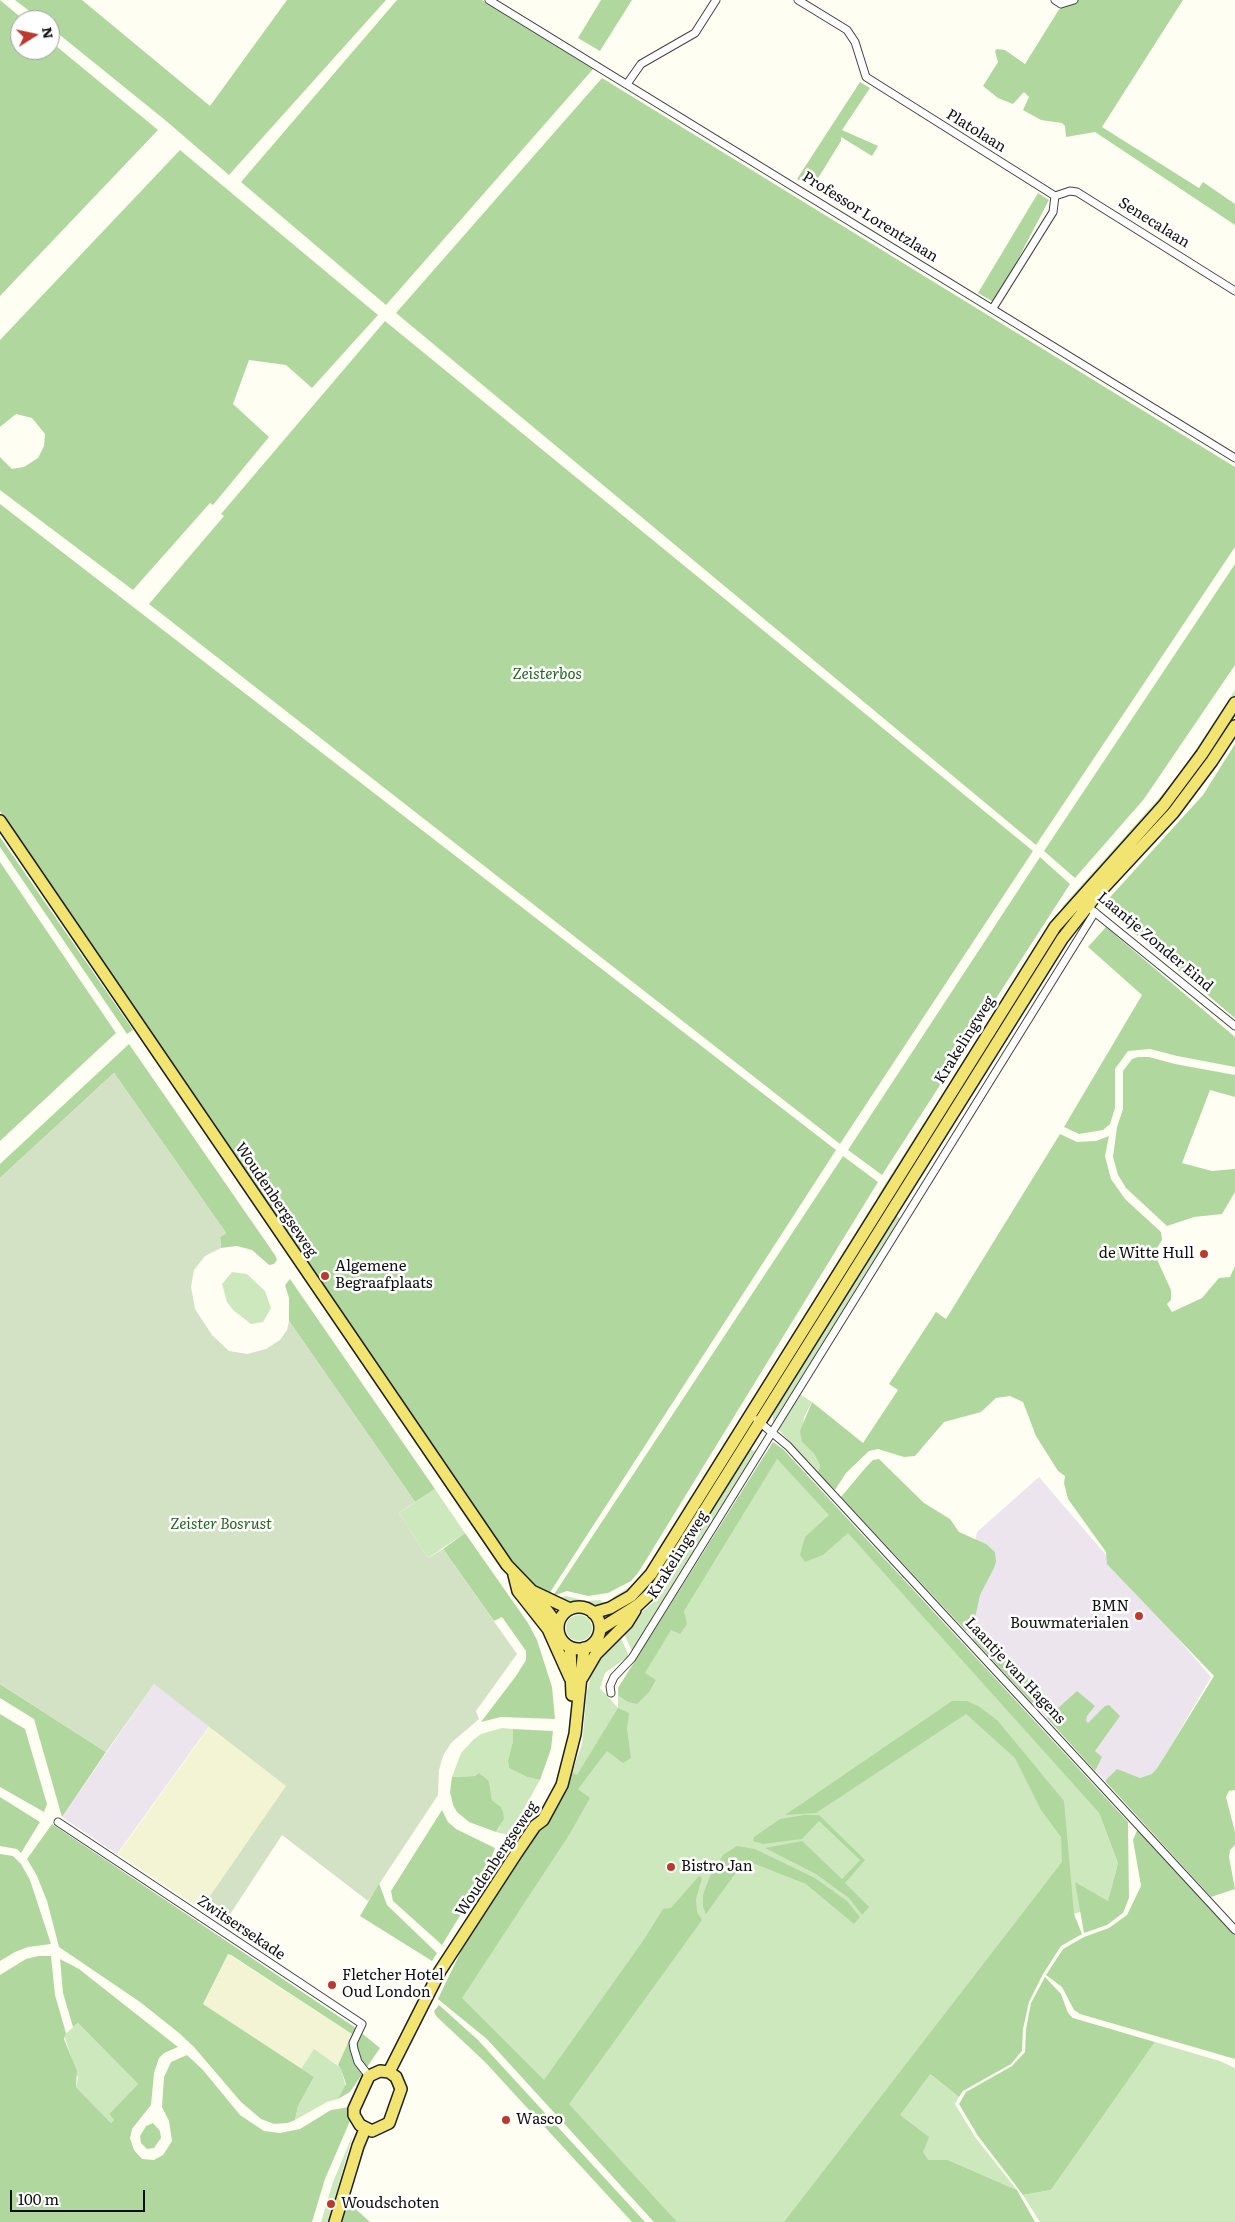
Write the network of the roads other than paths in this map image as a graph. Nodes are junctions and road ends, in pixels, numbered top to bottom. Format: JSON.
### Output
{"nodes":[{"id":1,"x":489,"y":0,"type":"edge"},
{"id":2,"x":716,"y":0,"type":"edge"},
{"id":3,"x":798,"y":0,"type":"edge"},
{"id":4,"x":1054,"y":0,"type":"edge"},
{"id":5,"x":1074,"y":0,"type":"edge"},
{"id":6,"x":627,"y":84,"type":"junction"},
{"id":7,"x":1055,"y":196,"type":"junction"},
{"id":8,"x":1235,"y":291,"type":"edge"},
{"id":9,"x":993,"y":308,"type":"junction"},
{"id":10,"x":1235,"y":458,"type":"edge"},
{"id":11,"x":1235,"y":703,"type":"edge"},
{"id":12,"x":1235,"y":726,"type":"edge"},
{"id":13,"x":0,"y":821,"type":"edge"},
{"id":14,"x":1088,"y":905,"type":"junction"},
{"id":15,"x":1235,"y":1026,"type":"edge"},
{"id":16,"x":752,"y":1416,"type":"junction"},
{"id":17,"x":761,"y":1423,"type":"junction"},
{"id":18,"x":773,"y":1432,"type":"junction"},
{"id":19,"x":513,"y":1572,"type":"junction"},
{"id":20,"x":532,"y":1591,"type":"junction"},
{"id":21,"x":638,"y":1605,"type":"junction"},
{"id":22,"x":570,"y":1609,"type":"junction"},
{"id":23,"x":594,"y":1613,"type":"junction"},
{"id":24,"x":558,"y":1625,"type":"junction"},
{"id":25,"x":600,"y":1629,"type":"junction"},
{"id":26,"x":570,"y":1647,"type":"junction"},
{"id":27,"x":584,"y":1648,"type":"junction"},
{"id":28,"x":576,"y":1681,"type":"junction"},
{"id":29,"x":611,"y":1693,"type":"dead end"},
{"id":30,"x":58,"y":1822,"type":"dead end"},
{"id":31,"x":1235,"y":1930,"type":"edge"},
{"id":32,"x":389,"y":2072,"type":"junction"},
{"id":33,"x":369,"y":2076,"type":"junction"},
{"id":34,"x":365,"y":2129,"type":"junction"},
{"id":35,"x":335,"y":2222,"type":"edge"}],
"edges":[{"from":1,"to":6,"type":"street","name":"Professor Lorentzlaan"},
{"from":2,"to":6,"type":"street"},
{"from":3,"to":7,"type":"street","name":"Platolaan"},
{"from":4,"to":5,"type":"street"},
{"from":6,"to":9,"type":"street","name":"Professor Lorentzlaan"},
{"from":7,"to":8,"type":"street","name":"Senecalaan"},
{"from":7,"to":9,"type":"street"},
{"from":9,"to":10,"type":"street","name":"Professor Lorentzlaan"},
{"from":11,"to":14,"type":"main road","name":"Krakelingweg"},
{"from":12,"to":14,"type":"main road","name":"Krakelingweg"},
{"from":13,"to":19,"type":"main road","name":"Woudenbergseweg"},
{"from":14,"to":15,"type":"street","name":"Laantje Zonder Eind"},
{"from":14,"to":16,"type":"main road","name":"Krakelingweg"},
{"from":14,"to":17,"type":"main road","name":"Krakelingweg"},
{"from":14,"to":18,"type":"street","name":"Krakelingweg"},
{"from":16,"to":17,"type":"street"},
{"from":16,"to":23,"type":"main road","name":"Krakelingweg"},
{"from":17,"to":18,"type":"street"},
{"from":17,"to":21,"type":"main road","name":"Krakelingweg"},
{"from":18,"to":29,"type":"street","name":"Krakelingweg"},
{"from":18,"to":31,"type":"street","name":"Laantje van Hagens"},
{"from":19,"to":20,"type":"main road","name":"Woudenbergseweg"},
{"from":19,"to":28,"type":"main road"},
{"from":20,"to":22,"type":"main road","name":"Woudenbergseweg"},
{"from":20,"to":24,"type":"main road","name":"Woudenbergseweg"},
{"from":21,"to":25,"type":"main road","name":"Krakelingweg"},
{"from":21,"to":28,"type":"main road"},
{"from":22,"to":23,"type":"main road"},
{"from":22,"to":24,"type":"main road"},
{"from":23,"to":25,"type":"main road"},
{"from":24,"to":26,"type":"main road"},
{"from":25,"to":27,"type":"main road"},
{"from":26,"to":27,"type":"main road"},
{"from":26,"to":28,"type":"main road"},
{"from":27,"to":28,"type":"main road"},
{"from":28,"to":32,"type":"main road","name":"Woudenbergseweg"},
{"from":30,"to":33,"type":"street","name":"Zwitsersekade"},
{"from":32,"to":33,"type":"main road"},
{"from":32,"to":34,"type":"main road"},
{"from":33,"to":34,"type":"main road"},
{"from":34,"to":35,"type":"main road"}]}
